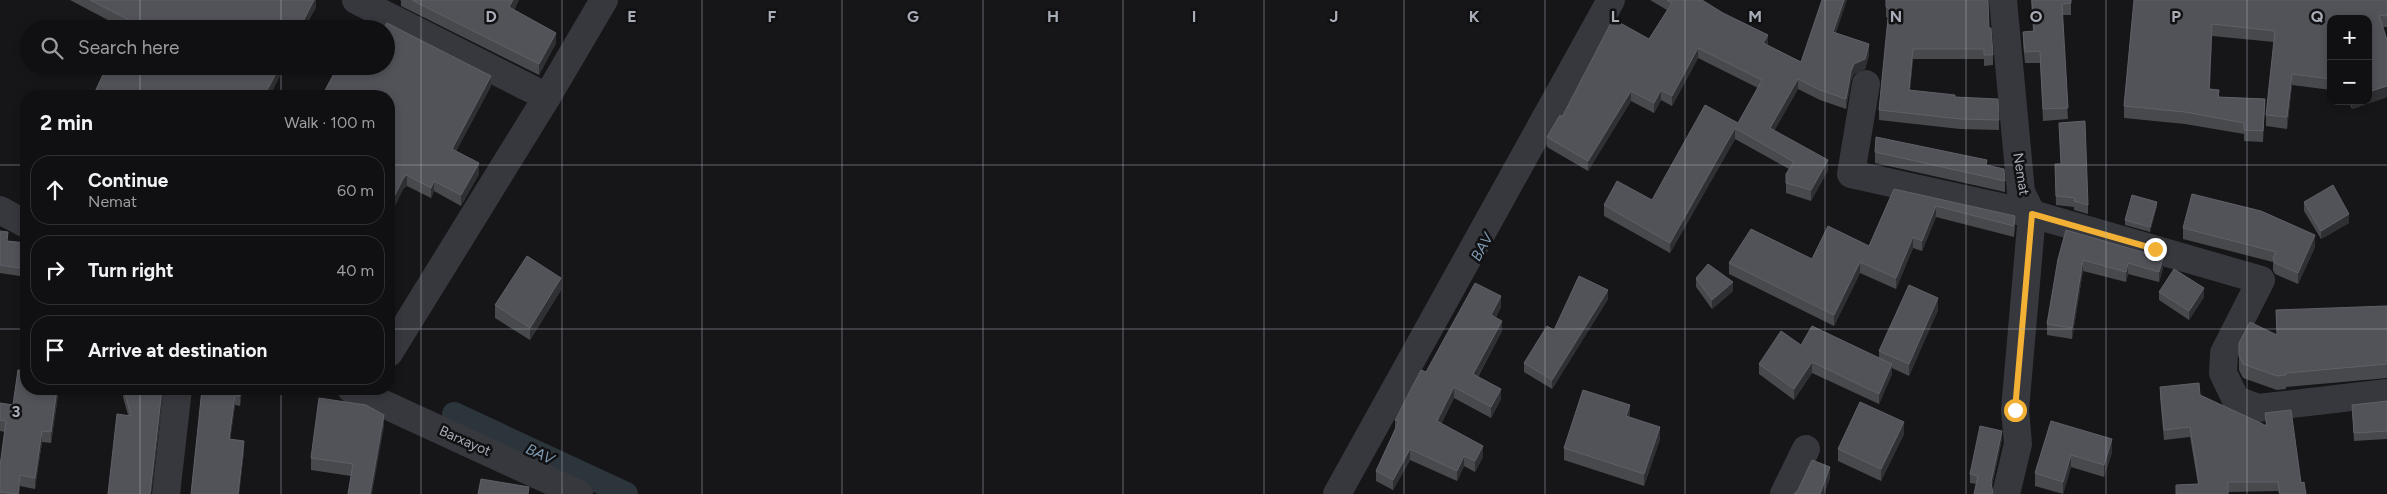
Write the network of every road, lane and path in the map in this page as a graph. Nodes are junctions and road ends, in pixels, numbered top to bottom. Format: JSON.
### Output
{"nodes":[{"id":1,"x":356,"y":0,"type":"edge"},
{"id":2,"x":604,"y":0,"type":"edge"},
{"id":3,"x":1611,"y":0,"type":"edge"},
{"id":4,"x":2004,"y":0,"type":"edge"},
{"id":5,"x":1866,"y":84,"type":"dead end"},
{"id":6,"x":547,"y":97,"type":"junction"},
{"id":7,"x":0,"y":210,"type":"edge"},
{"id":8,"x":2032,"y":214,"type":"junction"},
{"id":9,"x":20,"y":221,"type":"edge"},
{"id":10,"x":395,"y":343,"type":"edge"},
{"id":11,"x":2387,"y":392,"type":"edge"},
{"id":12,"x":177,"y":395,"type":"edge"},
{"id":13,"x":368,"y":395,"type":"edge"},
{"id":14,"x":1806,"y":449,"type":"dead end"},
{"id":15,"x":550,"y":487,"type":"edge"},
{"id":16,"x":166,"y":494,"type":"edge"},
{"id":17,"x":579,"y":494,"type":"edge"},
{"id":18,"x":1336,"y":494,"type":"edge"},
{"id":19,"x":1784,"y":494,"type":"edge"},
{"id":20,"x":2006,"y":494,"type":"edge"}],
"edges":[{"from":1,"to":6,"type":"street"},
{"from":2,"to":6,"type":"street"},
{"from":3,"to":18,"type":"street"},
{"from":4,"to":8,"type":"street","name":"Nemat"},
{"from":5,"to":8,"type":"street"},
{"from":6,"to":10,"type":"street"},
{"from":7,"to":9,"type":"street"},
{"from":8,"to":11,"type":"street"},
{"from":8,"to":20,"type":"street","name":"Nemat"},
{"from":12,"to":16,"type":"street"},
{"from":13,"to":15,"type":"street","name":"Barxayot"},
{"from":14,"to":19,"type":"street"},
{"from":15,"to":17,"type":"street","name":"Barxayot"}]}
